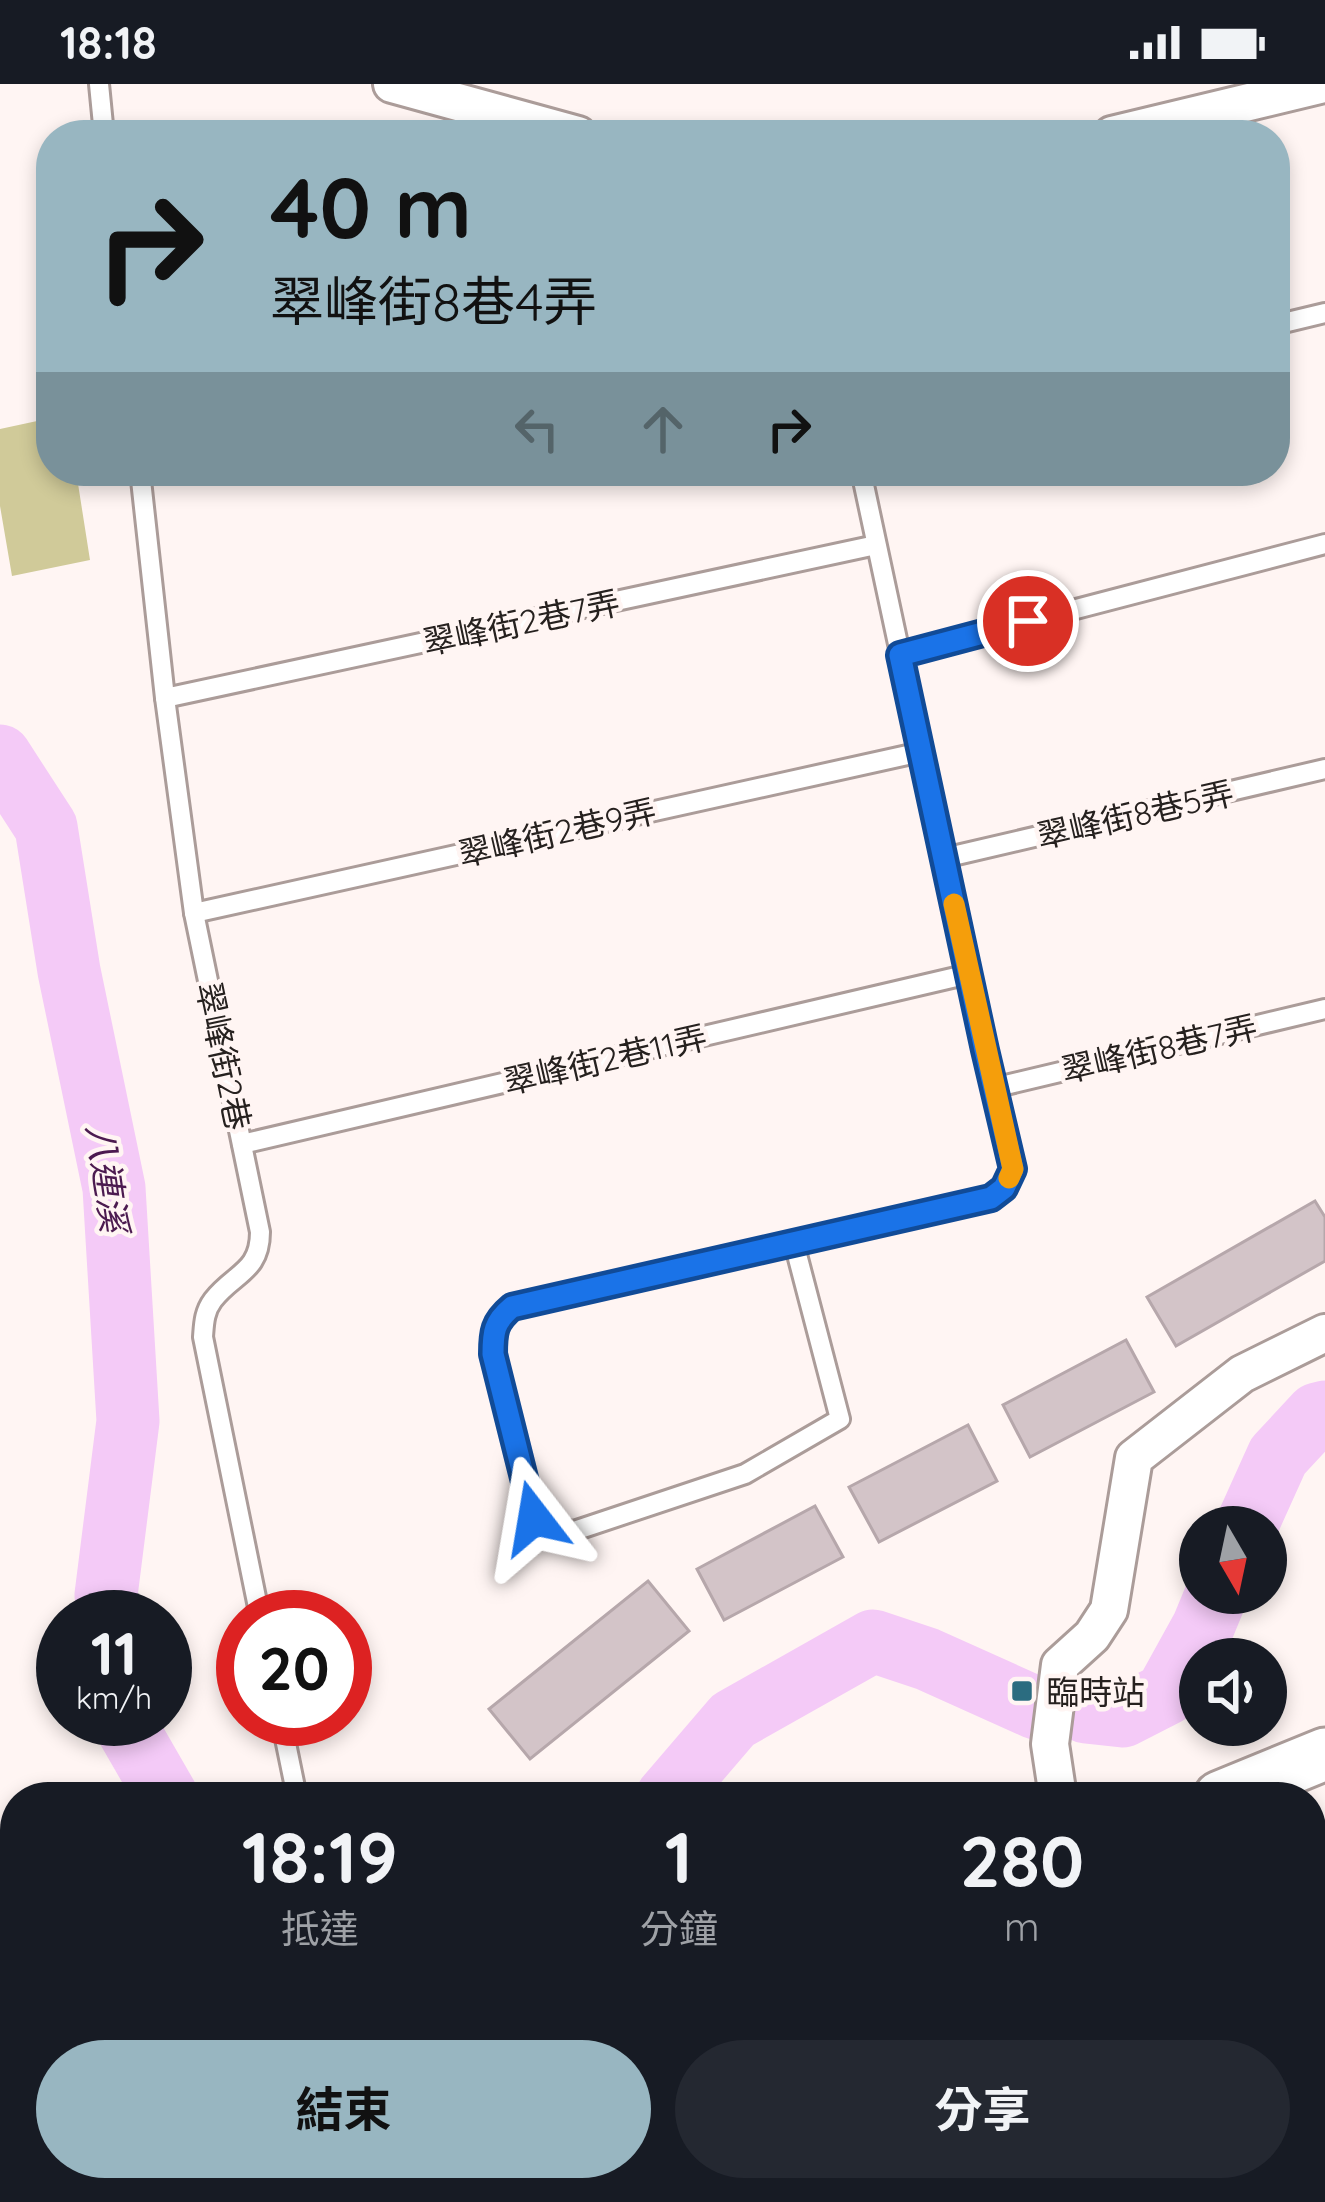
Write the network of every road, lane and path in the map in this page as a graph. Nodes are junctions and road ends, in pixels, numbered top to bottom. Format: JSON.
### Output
{"nodes":[{"id":1,"x":99,"y":84,"type":"edge"},
{"id":2,"x":392,"y":84,"type":"edge"},
{"id":3,"x":1324,"y":85,"type":"edge"},
{"id":4,"x":103,"y":120,"type":"edge"},
{"id":5,"x":523,"y":120,"type":"edge"},
{"id":6,"x":1176,"y":120,"type":"edge"},
{"id":7,"x":1325,"y":313,"type":"edge"},
{"id":8,"x":1290,"y":321,"type":"edge"},
{"id":9,"x":142,"y":486,"type":"edge"},
{"id":10,"x":864,"y":486,"type":"edge"},
{"id":11,"x":1325,"y":544,"type":"edge"},
{"id":12,"x":876,"y":545,"type":"junction"},
{"id":13,"x":900,"y":655,"type":"junction"},
{"id":14,"x":165,"y":698,"type":"junction"},
{"id":15,"x":921,"y":752,"type":"junction"},
{"id":16,"x":1325,"y":769,"type":"edge"},
{"id":17,"x":944,"y":858,"type":"junction"},
{"id":18,"x":194,"y":913,"type":"junction"},
{"id":19,"x":969,"y":974,"type":"junction"},
{"id":20,"x":1325,"y":1009,"type":"edge"},
{"id":21,"x":993,"y":1088,"type":"junction"},
{"id":22,"x":242,"y":1144,"type":"junction"},
{"id":23,"x":794,"y":1243,"type":"junction"},
{"id":24,"x":1325,"y":1333,"type":"edge"},
{"id":25,"x":255,"y":1590,"type":"edge"},
{"id":26,"x":287,"y":1746,"type":"edge"},
{"id":27,"x":1325,"y":1754,"type":"edge"},
{"id":28,"x":294,"y":1782,"type":"edge"},
{"id":29,"x":1056,"y":1782,"type":"edge"},
{"id":30,"x":1257,"y":1782,"type":"edge"}],
"edges":[{"from":1,"to":4,"type":"lane"},
{"from":2,"to":5,"type":"street"},
{"from":3,"to":6,"type":"street"},
{"from":7,"to":8,"type":"lane"},
{"from":9,"to":14,"type":"lane","name":"翠峰街2巷"},
{"from":10,"to":12,"type":"lane"},
{"from":11,"to":13,"type":"lane"},
{"from":12,"to":13,"type":"lane"},
{"from":12,"to":14,"type":"lane","name":"翠峰街2巷7弄"},
{"from":13,"to":15,"type":"lane"},
{"from":14,"to":18,"type":"lane","name":"翠峰街2巷"},
{"from":15,"to":17,"type":"lane"},
{"from":15,"to":18,"type":"lane","name":"翠峰街2巷9弄"},
{"from":16,"to":17,"type":"lane","name":"翠峰街8巷5弄"},
{"from":17,"to":19,"type":"lane"},
{"from":18,"to":22,"type":"lane","name":"翠峰街2巷"},
{"from":19,"to":21,"type":"lane"},
{"from":19,"to":22,"type":"lane","name":"翠峰街2巷11弄"},
{"from":20,"to":21,"type":"lane","name":"翠峰街8巷7弄"},
{"from":21,"to":23,"type":"lane"},
{"from":22,"to":25,"type":"lane","name":"翠峰街2巷"},
{"from":23,"to":23,"type":"lane"},
{"from":24,"to":29,"type":"street"},
{"from":26,"to":28,"type":"lane"},
{"from":27,"to":30,"type":"street"}]}
